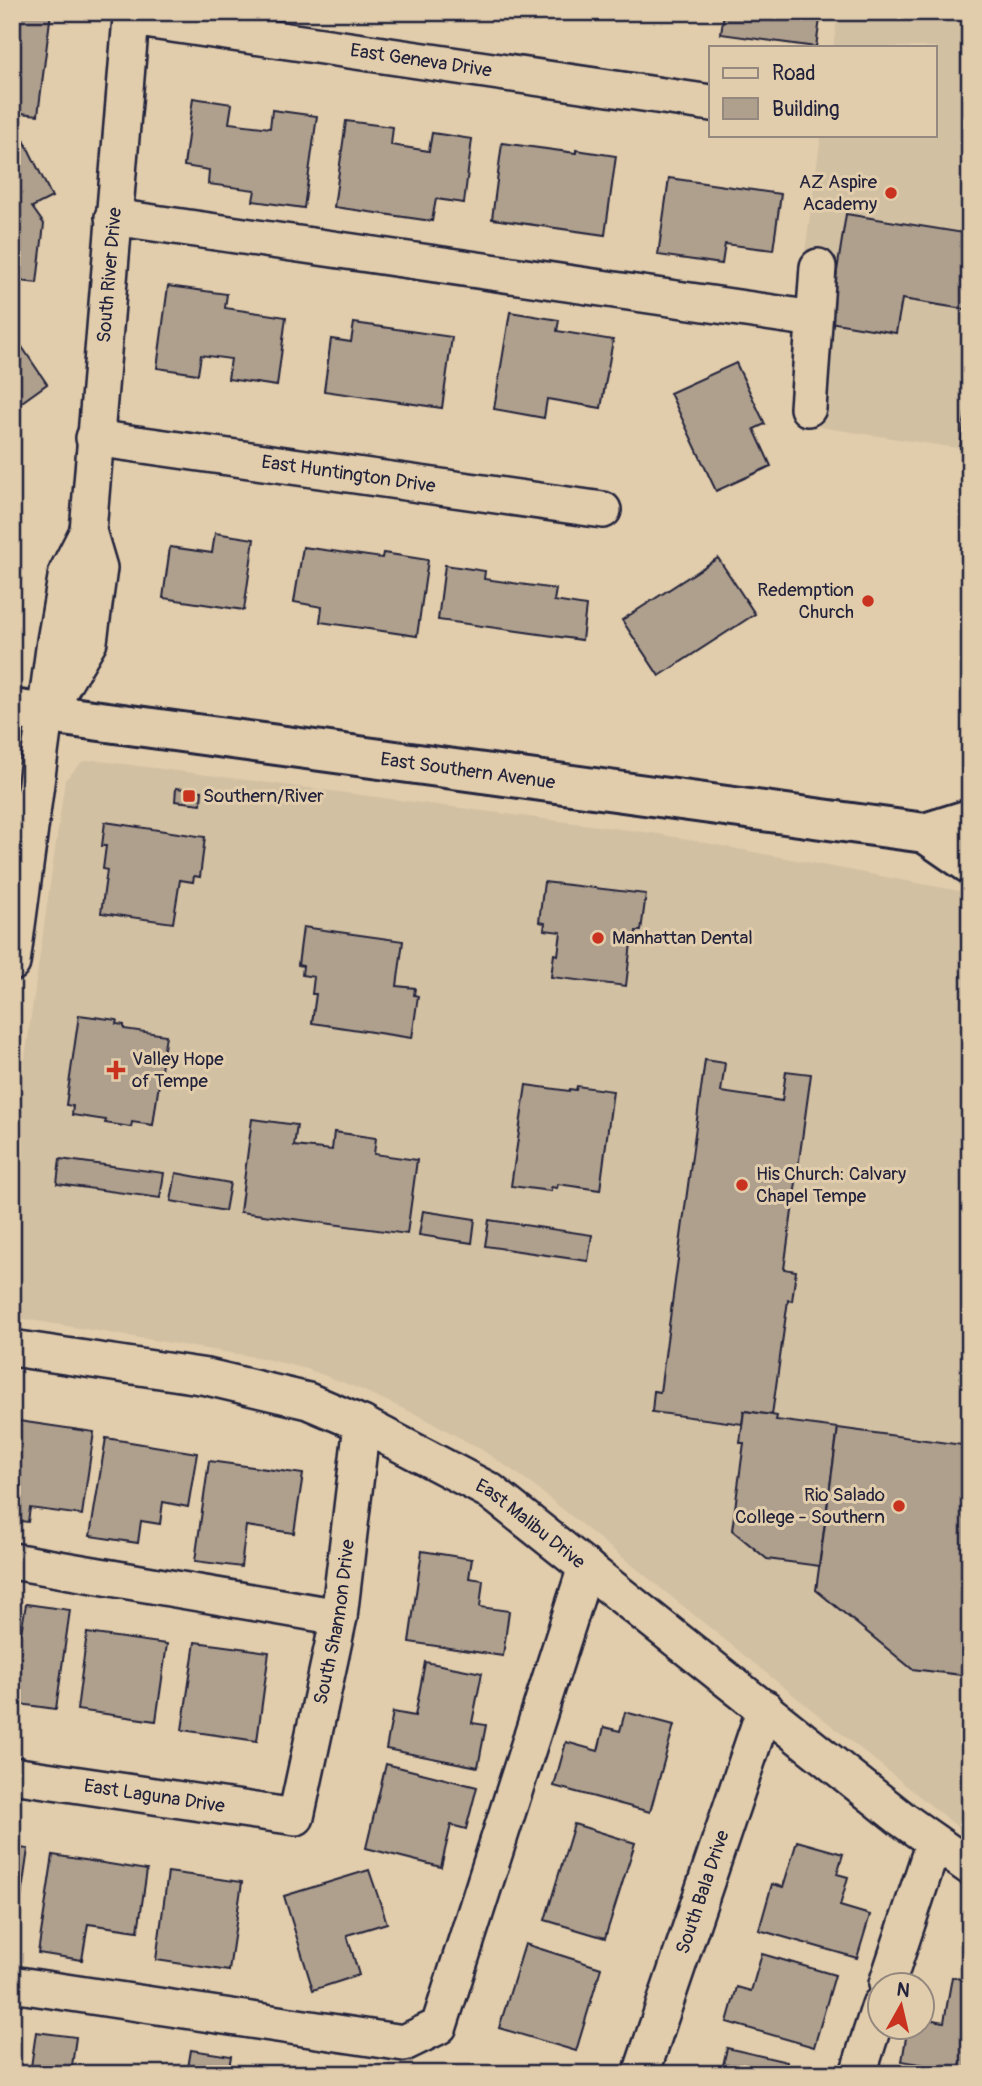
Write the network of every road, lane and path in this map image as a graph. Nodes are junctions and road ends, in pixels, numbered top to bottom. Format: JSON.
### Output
{"nodes":[{"id":1,"x":131,"y":18,"type":"joint"},
{"id":2,"x":709,"y":103,"type":"edge"},
{"id":3,"x":113,"y":218,"type":"junction"},
{"id":4,"x":818,"y":267,"type":"dead end"},
{"id":5,"x":814,"y":319,"type":"junction"},
{"id":6,"x":808,"y":408,"type":"dead end"},
{"id":7,"x":94,"y":439,"type":"junction"},
{"id":8,"x":603,"y":510,"type":"dead end"},
{"id":9,"x":29,"y":711,"type":"edge"},
{"id":10,"x":970,"y":820,"type":"edge"},
{"id":11,"x":925,"y":833,"type":"junction"},
{"id":12,"x":970,"y":864,"type":"edge"},
{"id":13,"x":12,"y":963,"type":"edge"},
{"id":14,"x":12,"y":1348,"type":"edge"},
{"id":15,"x":362,"y":1424,"type":"junction"},
{"id":16,"x":12,"y":1561,"type":"edge"},
{"id":17,"x":586,"y":1567,"type":"junction"},
{"id":18,"x":339,"y":1617,"type":"junction"},
{"id":19,"x":765,"y":1708,"type":"junction"},
{"id":20,"x":12,"y":1775,"type":"edge"},
{"id":21,"x":296,"y":1817,"type":"joint"},
{"id":22,"x":934,"y":1842,"type":"junction"},
{"id":23,"x":970,"y":1867,"type":"edge"},
{"id":24,"x":892,"y":1970,"type":"edge"},
{"id":25,"x":12,"y":1984,"type":"edge"},
{"id":26,"x":869,"y":2040,"type":"edge"},
{"id":27,"x":641,"y":2074,"type":"edge"},
{"id":28,"x":858,"y":2074,"type":"edge"}],
"edges":[{"from":1,"to":2,"type":"street","name":"East Geneva Drive"},
{"from":1,"to":3,"type":"street","name":"South River Drive"},
{"from":3,"to":5,"type":"street"},
{"from":3,"to":7,"type":"street","name":"South River Drive"},
{"from":4,"to":5,"type":"street"},
{"from":5,"to":6,"type":"street"},
{"from":7,"to":8,"type":"street","name":"East Huntington Drive"},
{"from":7,"to":9,"type":"street","name":"South River Drive"},
{"from":9,"to":11,"type":"main road","name":"East Southern Avenue"},
{"from":9,"to":13,"type":"street","name":"South River Drive"},
{"from":10,"to":11,"type":"main road","name":"East Southern Avenue"},
{"from":11,"to":12,"type":"main road","name":"East Southern Avenue"},
{"from":14,"to":15,"type":"street","name":"East Malibu Drive"},
{"from":15,"to":17,"type":"street","name":"East Malibu Drive"},
{"from":15,"to":18,"type":"street","name":"South Shannon Drive"},
{"from":16,"to":18,"type":"street"},
{"from":17,"to":19,"type":"street","name":"East Malibu Drive"},
{"from":17,"to":25,"type":"street"},
{"from":18,"to":21,"type":"street","name":"South Shannon Drive"},
{"from":19,"to":22,"type":"street","name":"East Malibu Drive"},
{"from":19,"to":27,"type":"street","name":"South Bala Drive"},
{"from":20,"to":21,"type":"street","name":"East Laguna Drive"},
{"from":22,"to":23,"type":"street","name":"East Malibu Drive"},
{"from":22,"to":24,"type":"street"},
{"from":26,"to":28,"type":"street"}]}
